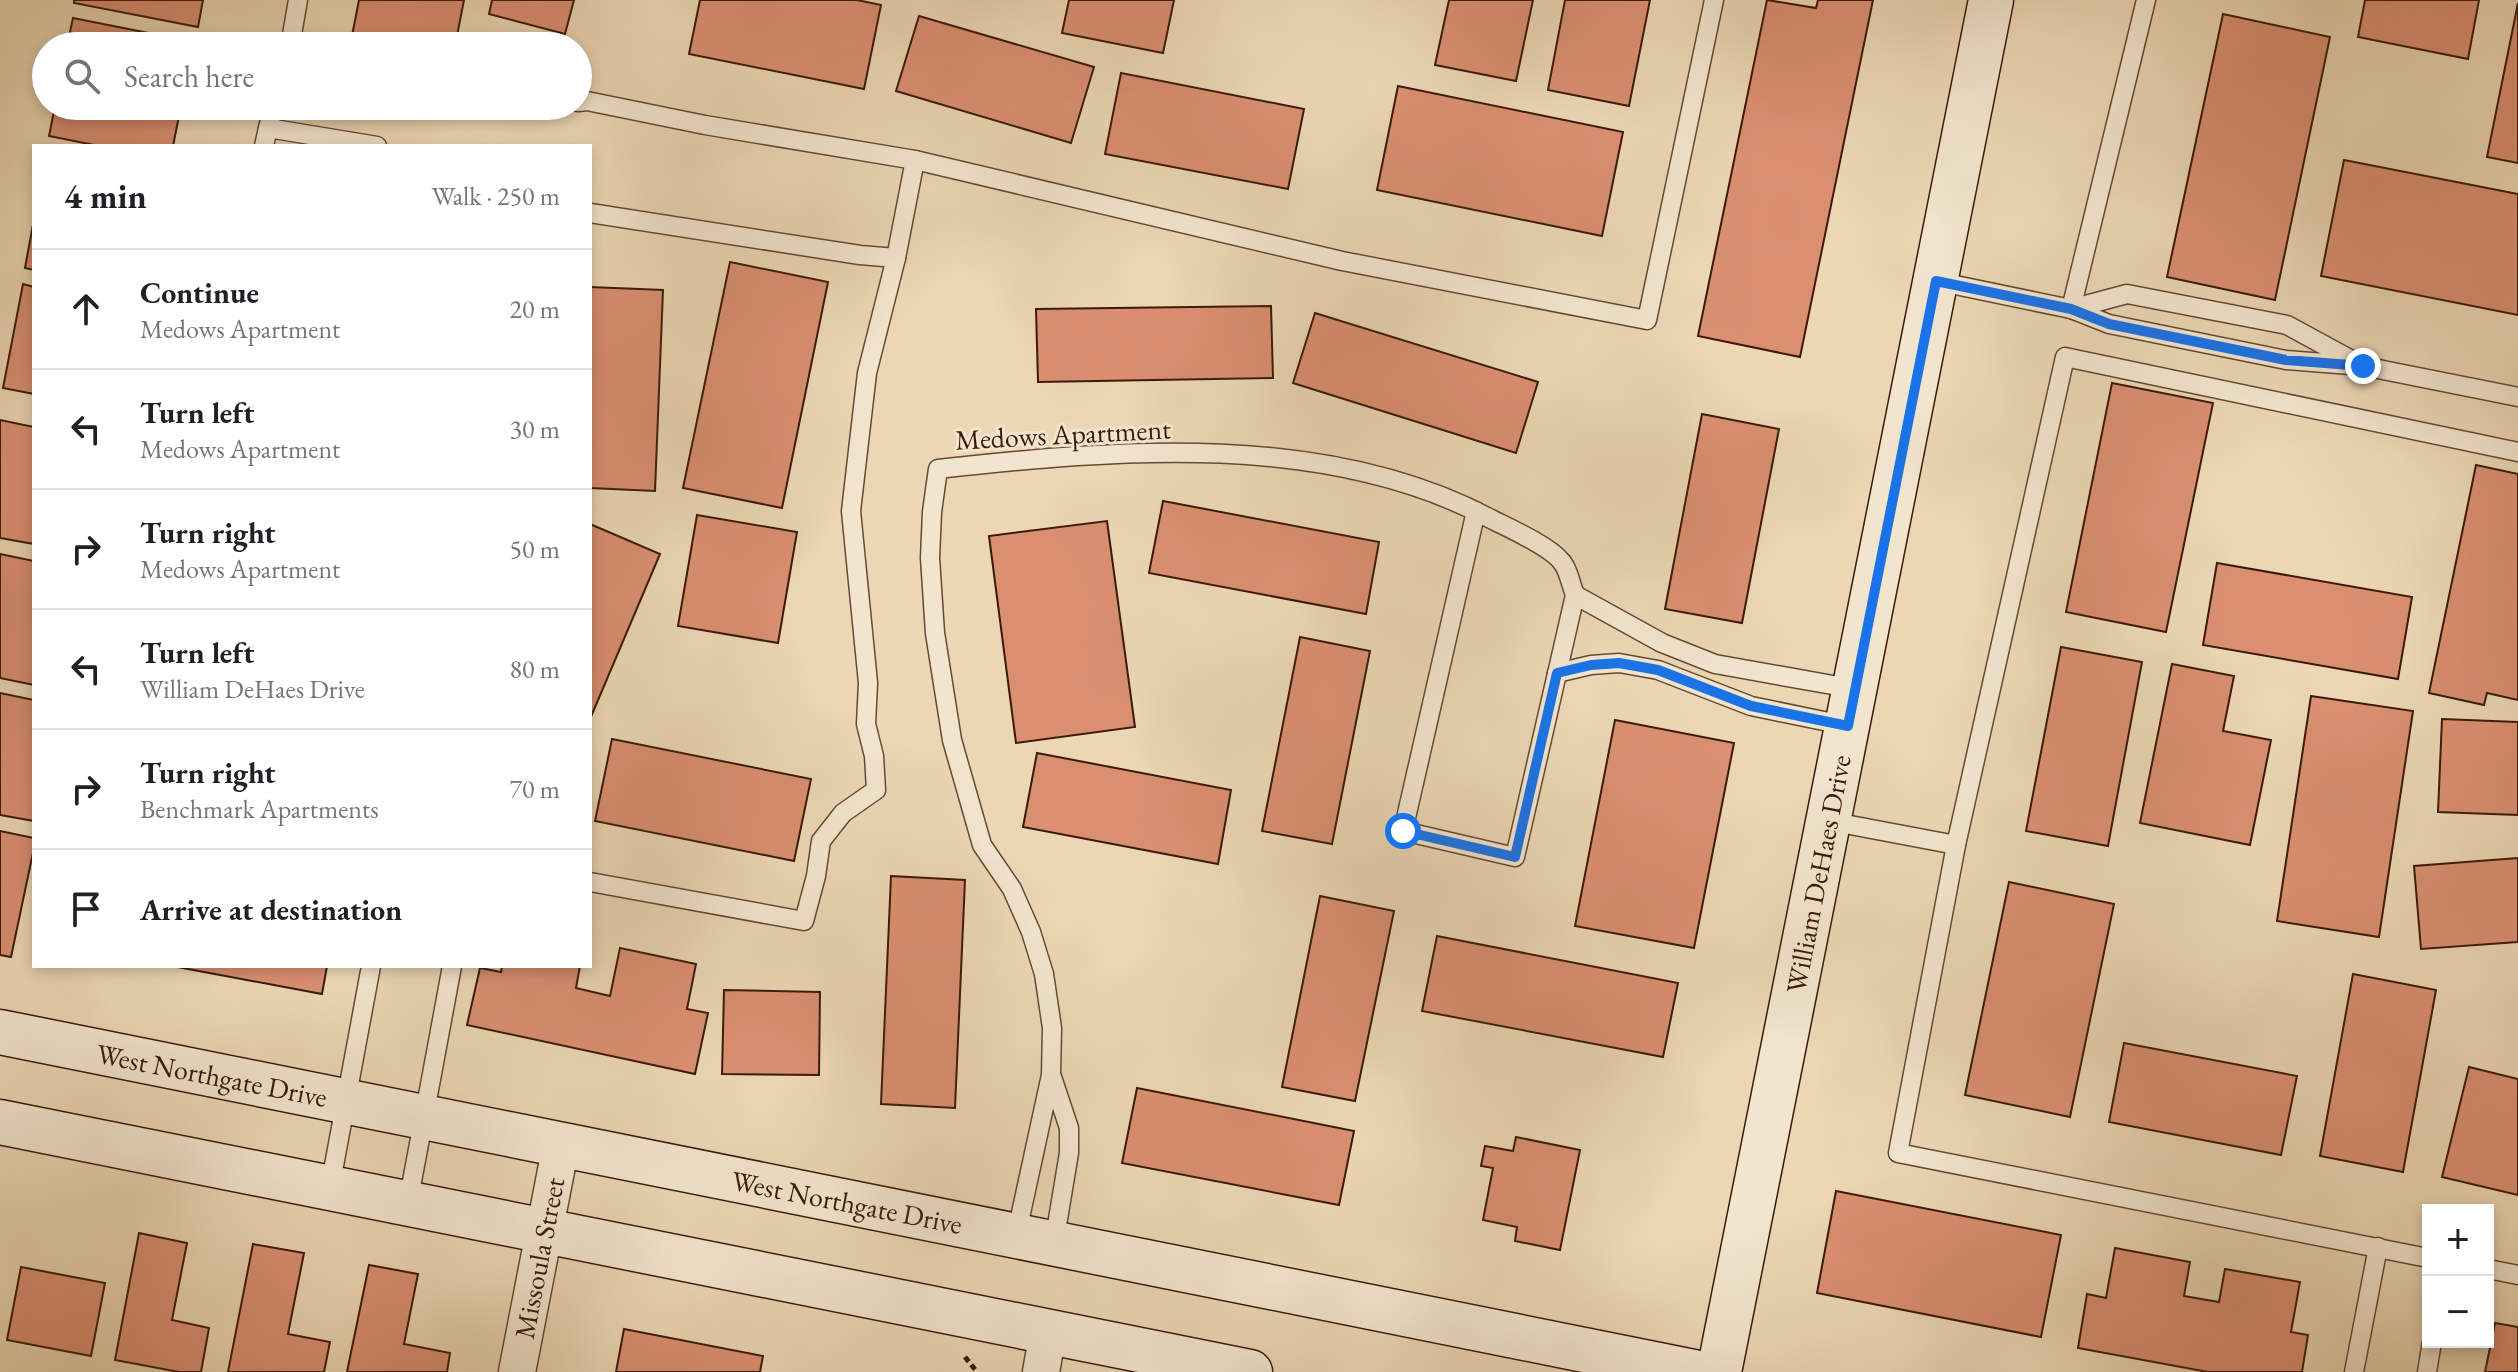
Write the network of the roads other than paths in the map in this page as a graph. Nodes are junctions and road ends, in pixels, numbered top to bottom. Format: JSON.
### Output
{"nodes":[{"id":1,"x":298,"y":0,"type":"edge"},
{"id":2,"x":1714,"y":0,"type":"edge"},
{"id":3,"x":1991,"y":0,"type":"edge"},
{"id":4,"x":2146,"y":0,"type":"edge"},
{"id":5,"x":292,"y":32,"type":"edge"},
{"id":6,"x":592,"y":102,"type":"edge"},
{"id":7,"x":266,"y":137,"type":"edge"},
{"id":8,"x":352,"y":144,"type":"edge"},
{"id":9,"x":915,"y":160,"type":"junction"},
{"id":10,"x":592,"y":213,"type":"edge"},
{"id":11,"x":896,"y":258,"type":"junction"},
{"id":12,"x":1936,"y":281,"type":"junction"},
{"id":13,"x":2071,"y":309,"type":"junction"},
{"id":14,"x":2363,"y":366,"type":"junction"},
{"id":15,"x":2518,"y":397,"type":"edge"},
{"id":16,"x":2518,"y":452,"type":"edge"},
{"id":17,"x":1476,"y":511,"type":"junction"},
{"id":18,"x":1575,"y":595,"type":"junction"},
{"id":19,"x":1557,"y":673,"type":"junction"},
{"id":20,"x":1851,"y":707,"type":"junction"},
{"id":21,"x":1829,"y":821,"type":"junction"},
{"id":22,"x":1956,"y":845,"type":"junction"},
{"id":23,"x":592,"y":882,"type":"edge"},
{"id":24,"x":371,"y":968,"type":"edge"},
{"id":25,"x":452,"y":968,"type":"edge"},
{"id":26,"x":0,"y":1032,"type":"edge"},
{"id":27,"x":1051,"y":1075,"type":"junction"},
{"id":28,"x":345,"y":1101,"type":"junction"},
{"id":29,"x":423,"y":1117,"type":"junction"},
{"id":30,"x":0,"y":1122,"type":"edge"},
{"id":31,"x":561,"y":1145,"type":"junction"},
{"id":32,"x":330,"y":1188,"type":"junction"},
{"id":33,"x":408,"y":1203,"type":"junction"},
{"id":34,"x":544,"y":1231,"type":"junction"},
{"id":35,"x":1035,"y":1240,"type":"junction"},
{"id":36,"x":2378,"y":1247,"type":"junction"},
{"id":37,"x":2422,"y":1257,"type":"edge"},
{"id":38,"x":2494,"y":1270,"type":"edge"},
{"id":39,"x":2518,"y":1275,"type":"edge"},
{"id":40,"x":2431,"y":1348,"type":"edge"},
{"id":41,"x":1044,"y":1352,"type":"edge"},
{"id":42,"x":517,"y":1372,"type":"edge"},
{"id":43,"x":1250,"y":1372,"type":"edge"},
{"id":44,"x":1694,"y":1372,"type":"edge"},
{"id":45,"x":1719,"y":1372,"type":"edge"},
{"id":46,"x":2354,"y":1372,"type":"edge"},
{"id":47,"x":2427,"y":1372,"type":"edge"}],
"edges":[{"from":1,"to":5,"type":"lane"},
{"from":2,"to":9,"type":"lane"},
{"from":3,"to":12,"type":"main road","name":"William DeHaes Drive"},
{"from":4,"to":13,"type":"lane"},
{"from":6,"to":9,"type":"lane"},
{"from":7,"to":8,"type":"lane"},
{"from":9,"to":11,"type":"lane"},
{"from":10,"to":11,"type":"lane"},
{"from":11,"to":23,"type":"lane"},
{"from":12,"to":13,"type":"lane"},
{"from":12,"to":20,"type":"main road","name":"William DeHaes Drive"},
{"from":13,"to":14,"type":"lane"},
{"from":13,"to":14,"type":"lane"},
{"from":14,"to":15,"type":"lane"},
{"from":16,"to":22,"type":"lane"},
{"from":17,"to":18,"type":"lane","name":"Medows Apartment"},
{"from":17,"to":19,"type":"lane"},
{"from":17,"to":27,"type":"lane","name":"Medows Apartment"},
{"from":18,"to":19,"type":"lane"},
{"from":18,"to":20,"type":"lane"},
{"from":19,"to":20,"type":"lane"},
{"from":20,"to":21,"type":"main road","name":"William DeHaes Drive"},
{"from":21,"to":22,"type":"lane"},
{"from":21,"to":45,"type":"main road","name":"William DeHaes Drive"},
{"from":22,"to":36,"type":"lane"},
{"from":24,"to":28,"type":"lane"},
{"from":25,"to":29,"type":"lane"},
{"from":26,"to":28,"type":"main road","name":"West Northgate Drive"},
{"from":27,"to":35,"type":"lane","name":"Medows Apartment"},
{"from":27,"to":35,"type":"lane","name":"Medows Apartment"},
{"from":28,"to":29,"type":"main road","name":"West Northgate Drive"},
{"from":28,"to":32,"type":"lane"},
{"from":29,"to":31,"type":"main road","name":"West Northgate Drive"},
{"from":29,"to":33,"type":"lane"},
{"from":30,"to":32,"type":"main road"},
{"from":31,"to":34,"type":"street","name":"Missoula Street"},
{"from":31,"to":35,"type":"main road","name":"West Northgate Drive"},
{"from":32,"to":33,"type":"main road"},
{"from":33,"to":34,"type":"main road"},
{"from":34,"to":41,"type":"main road"},
{"from":34,"to":42,"type":"street","name":"Missoula Street"},
{"from":35,"to":44,"type":"main road","name":"West Northgate Drive"},
{"from":36,"to":37,"type":"lane"},
{"from":36,"to":46,"type":"lane"},
{"from":38,"to":39,"type":"lane"},
{"from":40,"to":47,"type":"lane"},
{"from":41,"to":43,"type":"main road"}]}
